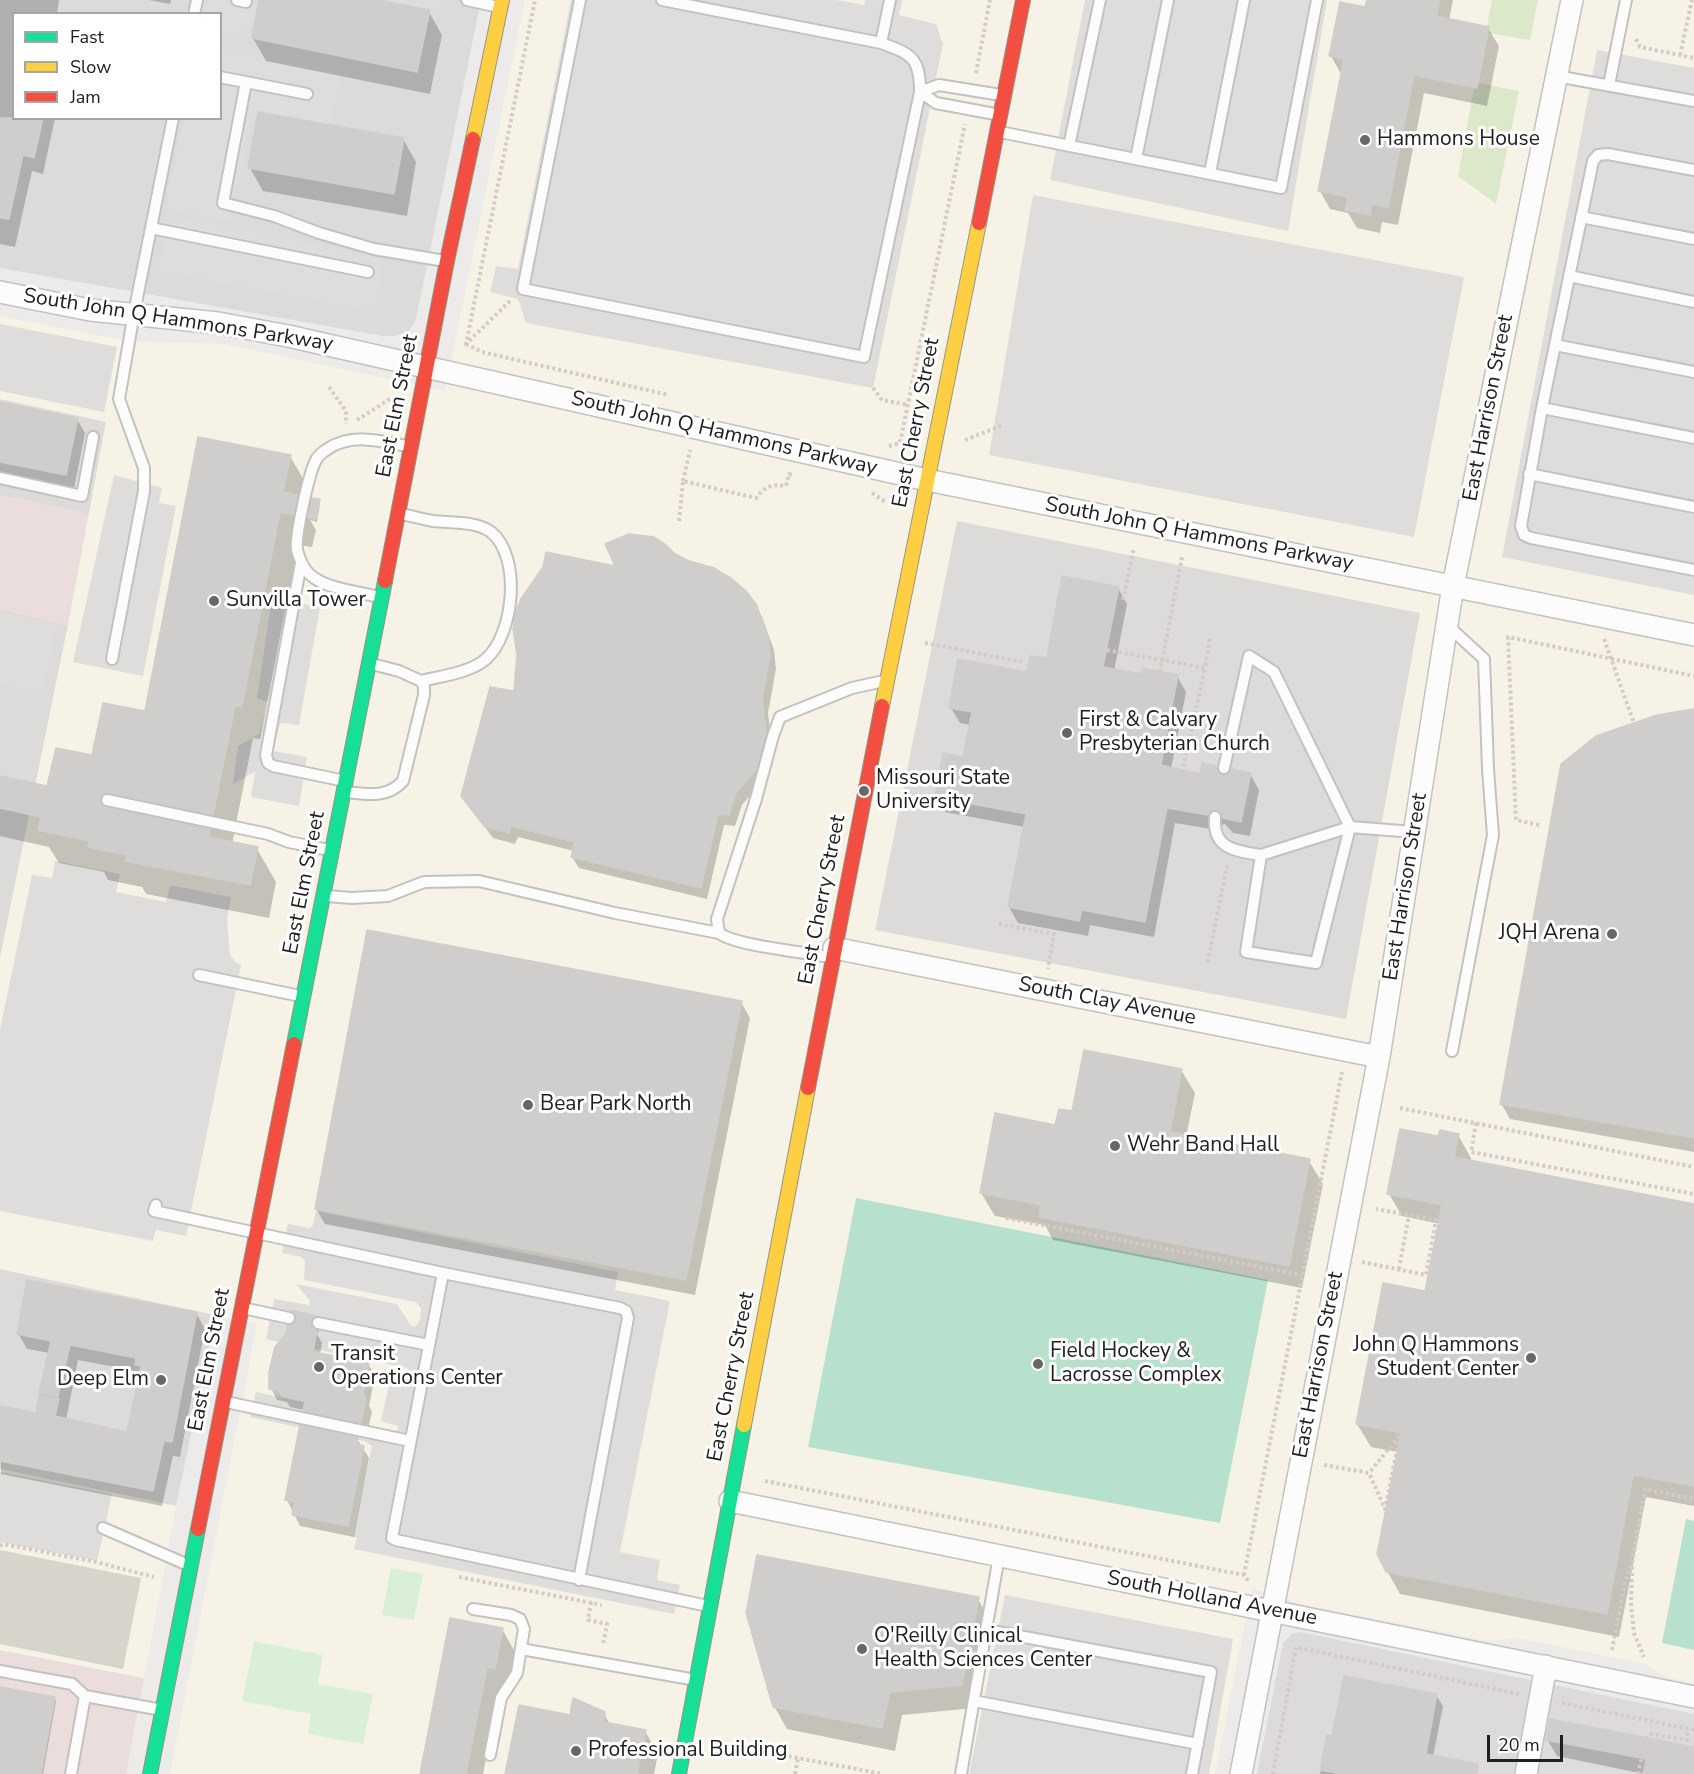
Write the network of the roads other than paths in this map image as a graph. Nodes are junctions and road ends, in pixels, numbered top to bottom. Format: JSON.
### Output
{"nodes":[{"id":1,"x":466,"y":0,"type":"edge"},
{"id":2,"x":580,"y":0,"type":"edge"},
{"id":3,"x":662,"y":0,"type":"edge"},
{"id":4,"x":890,"y":0,"type":"edge"},
{"id":5,"x":1023,"y":0,"type":"edge"},
{"id":6,"x":1100,"y":0,"type":"edge"},
{"id":7,"x":1168,"y":0,"type":"edge"},
{"id":8,"x":1244,"y":0,"type":"edge"},
{"id":9,"x":1317,"y":0,"type":"edge"},
{"id":10,"x":1572,"y":0,"type":"edge"},
{"id":11,"x":1626,"y":0,"type":"edge"},
{"id":12,"x":501,"y":4,"type":"edge"},
{"id":13,"x":881,"y":43,"type":"junction"},
{"id":14,"x":1556,"y":76,"type":"junction"},
{"id":15,"x":222,"y":77,"type":"edge"},
{"id":16,"x":246,"y":82,"type":"junction"},
{"id":17,"x":1609,"y":85,"type":"junction"},
{"id":18,"x":920,"y":92,"type":"junction"},
{"id":19,"x":307,"y":94,"type":"dead end"},
{"id":20,"x":1004,"y":96,"type":"junction"},
{"id":21,"x":1694,"y":101,"type":"edge"},
{"id":22,"x":1000,"y":115,"type":"junction"},
{"id":23,"x":173,"y":120,"type":"edge"},
{"id":24,"x":997,"y":131,"type":"junction"},
{"id":25,"x":1069,"y":146,"type":"junction"},
{"id":26,"x":1136,"y":159,"type":"junction"},
{"id":27,"x":1694,"y":170,"type":"edge"},
{"id":28,"x":1210,"y":173,"type":"junction"},
{"id":29,"x":1581,"y":217,"type":"junction"},
{"id":30,"x":151,"y":228,"type":"junction"},
{"id":31,"x":1694,"y":239,"type":"edge"},
{"id":32,"x":447,"y":261,"type":"junction"},
{"id":33,"x":368,"y":272,"type":"dead end"},
{"id":34,"x":1569,"y":276,"type":"junction"},
{"id":35,"x":0,"y":292,"type":"edge"},
{"id":36,"x":1694,"y":302,"type":"edge"},
{"id":37,"x":134,"y":313,"type":"junction"},
{"id":38,"x":1555,"y":345,"type":"junction"},
{"id":39,"x":427,"y":366,"type":"junction"},
{"id":40,"x":1694,"y":372,"type":"edge"},
{"id":41,"x":1542,"y":408,"type":"junction"},
{"id":42,"x":93,"y":437,"type":"dead end"},
{"id":43,"x":1694,"y":438,"type":"edge"},
{"id":44,"x":411,"y":447,"type":"junction"},
{"id":45,"x":1529,"y":474,"type":"junction"},
{"id":46,"x":0,"y":478,"type":"edge"},
{"id":47,"x":927,"y":480,"type":"junction"},
{"id":48,"x":1694,"y":507,"type":"edge"},
{"id":49,"x":399,"y":513,"type":"junction"},
{"id":50,"x":302,"y":563,"type":"junction"},
{"id":51,"x":1694,"y":570,"type":"edge"},
{"id":52,"x":1454,"y":586,"type":"junction"},
{"id":53,"x":382,"y":598,"type":"junction"},
{"id":54,"x":1447,"y":624,"type":"junction"},
{"id":55,"x":1694,"y":635,"type":"edge"},
{"id":56,"x":112,"y":659,"type":"dead end"},
{"id":57,"x":369,"y":663,"type":"junction"},
{"id":58,"x":421,"y":681,"type":"junction"},
{"id":59,"x":887,"y":681,"type":"junction"},
{"id":60,"x":1224,"y":768,"type":"dead end"},
{"id":61,"x":345,"y":786,"type":"junction"},
{"id":62,"x":107,"y":800,"type":"dead end"},
{"id":63,"x":1215,"y":817,"type":"dead end"},
{"id":64,"x":1350,"y":827,"type":"junction"},
{"id":65,"x":1414,"y":832,"type":"junction"},
{"id":66,"x":332,"y":850,"type":"junction"},
{"id":67,"x":1261,"y":855,"type":"junction"},
{"id":68,"x":323,"y":896,"type":"junction"},
{"id":69,"x":720,"y":933,"type":"junction"},
{"id":70,"x":834,"y":953,"type":"junction"},
{"id":71,"x":199,"y":975,"type":"dead end"},
{"id":72,"x":304,"y":996,"type":"junction"},
{"id":73,"x":1452,"y":1051,"type":"dead end"},
{"id":74,"x":1379,"y":1057,"type":"junction"},
{"id":75,"x":156,"y":1204,"type":"dead end"},
{"id":76,"x":257,"y":1232,"type":"junction"},
{"id":77,"x":443,"y":1273,"type":"junction"},
{"id":78,"x":242,"y":1308,"type":"junction"},
{"id":79,"x":289,"y":1318,"type":"dead end"},
{"id":80,"x":318,"y":1323,"type":"dead end"},
{"id":81,"x":429,"y":1345,"type":"junction"},
{"id":82,"x":223,"y":1402,"type":"junction"},
{"id":83,"x":410,"y":1441,"type":"junction"},
{"id":84,"x":730,"y":1501,"type":"junction"},
{"id":85,"x":103,"y":1528,"type":"dead end"},
{"id":86,"x":999,"y":1556,"type":"junction"},
{"id":87,"x":190,"y":1567,"type":"junction"},
{"id":88,"x":579,"y":1580,"type":"junction"},
{"id":89,"x":710,"y":1607,"type":"junction"},
{"id":90,"x":473,"y":1609,"type":"dead end"},
{"id":91,"x":1272,"y":1611,"type":"junction"},
{"id":92,"x":987,"y":1630,"type":"junction"},
{"id":93,"x":521,"y":1649,"type":"junction"},
{"id":94,"x":1546,"y":1666,"type":"junction"},
{"id":95,"x":0,"y":1671,"type":"edge"},
{"id":96,"x":696,"y":1680,"type":"junction"},
{"id":97,"x":86,"y":1696,"type":"junction"},
{"id":98,"x":1694,"y":1697,"type":"edge"},
{"id":99,"x":974,"y":1701,"type":"junction"},
{"id":100,"x":162,"y":1710,"type":"junction"},
{"id":101,"x":1198,"y":1744,"type":"junction"},
{"id":102,"x":490,"y":1755,"type":"dead end"},
{"id":103,"x":71,"y":1774,"type":"edge"},
{"id":104,"x":150,"y":1774,"type":"edge"},
{"id":105,"x":678,"y":1774,"type":"edge"},
{"id":106,"x":961,"y":1774,"type":"edge"},
{"id":107,"x":1192,"y":1774,"type":"edge"},
{"id":108,"x":1241,"y":1774,"type":"edge"},
{"id":109,"x":1526,"y":1774,"type":"edge"}],
"edges":[{"from":1,"to":12,"type":"lane"},
{"from":2,"to":18,"type":"lane"},
{"from":3,"to":13,"type":"lane"},
{"from":4,"to":13,"type":"lane"},
{"from":5,"to":20,"type":"street","name":"East Cherry Street"},
{"from":6,"to":25,"type":"lane"},
{"from":7,"to":26,"type":"lane"},
{"from":8,"to":28,"type":"lane"},
{"from":9,"to":28,"type":"lane"},
{"from":10,"to":14,"type":"street","name":"East Harrison Street"},
{"from":11,"to":17,"type":"lane"},
{"from":12,"to":32,"type":"street","name":"East Elm Street"},
{"from":13,"to":18,"type":"lane"},
{"from":14,"to":17,"type":"lane"},
{"from":14,"to":52,"type":"street","name":"East Harrison Street"},
{"from":15,"to":16,"type":"lane"},
{"from":16,"to":19,"type":"lane"},
{"from":16,"to":32,"type":"lane"},
{"from":17,"to":21,"type":"lane"},
{"from":18,"to":20,"type":"lane"},
{"from":18,"to":22,"type":"lane"},
{"from":20,"to":22,"type":"street","name":"East Cherry Street"},
{"from":22,"to":24,"type":"street","name":"East Cherry Street"},
{"from":23,"to":30,"type":"lane"},
{"from":24,"to":25,"type":"lane"},
{"from":24,"to":47,"type":"street","name":"East Cherry Street"},
{"from":25,"to":26,"type":"lane"},
{"from":26,"to":28,"type":"lane"},
{"from":27,"to":29,"type":"lane"},
{"from":29,"to":31,"type":"lane"},
{"from":29,"to":34,"type":"lane"},
{"from":30,"to":33,"type":"lane"},
{"from":30,"to":37,"type":"lane"},
{"from":32,"to":39,"type":"street","name":"East Elm Street"},
{"from":34,"to":36,"type":"lane"},
{"from":34,"to":38,"type":"lane"},
{"from":35,"to":37,"type":"street","name":"South John Q Hammons Parkway"},
{"from":37,"to":39,"type":"street","name":"South John Q Hammons Parkway"},
{"from":37,"to":56,"type":"lane"},
{"from":38,"to":40,"type":"lane"},
{"from":38,"to":41,"type":"lane"},
{"from":39,"to":44,"type":"street","name":"East Elm Street"},
{"from":39,"to":47,"type":"street","name":"South John Q Hammons Parkway"},
{"from":41,"to":43,"type":"lane"},
{"from":41,"to":45,"type":"lane"},
{"from":42,"to":46,"type":"lane"},
{"from":44,"to":49,"type":"street","name":"East Elm Street"},
{"from":44,"to":50,"type":"lane"},
{"from":45,"to":48,"type":"lane"},
{"from":45,"to":51,"type":"lane"},
{"from":47,"to":52,"type":"street","name":"South John Q Hammons Parkway"},
{"from":47,"to":59,"type":"street","name":"East Cherry Street"},
{"from":49,"to":53,"type":"street","name":"East Elm Street"},
{"from":49,"to":58,"type":"lane"},
{"from":50,"to":53,"type":"lane"},
{"from":50,"to":61,"type":"lane"},
{"from":52,"to":54,"type":"street","name":"East Harrison Street"},
{"from":52,"to":55,"type":"street","name":"South John Q Hammons Parkway"},
{"from":53,"to":57,"type":"street","name":"East Elm Street"},
{"from":54,"to":65,"type":"street","name":"East Harrison Street"},
{"from":54,"to":73,"type":"lane"},
{"from":57,"to":58,"type":"lane"},
{"from":57,"to":61,"type":"street","name":"East Elm Street"},
{"from":58,"to":61,"type":"lane"},
{"from":59,"to":69,"type":"lane"},
{"from":59,"to":70,"type":"street","name":"East Cherry Street"},
{"from":60,"to":64,"type":"lane"},
{"from":61,"to":66,"type":"street","name":"East Elm Street"},
{"from":62,"to":66,"type":"lane"},
{"from":63,"to":67,"type":"lane"},
{"from":64,"to":65,"type":"lane"},
{"from":64,"to":67,"type":"lane"},
{"from":64,"to":67,"type":"lane"},
{"from":65,"to":74,"type":"street","name":"East Harrison Street"},
{"from":66,"to":68,"type":"street","name":"East Elm Street"},
{"from":68,"to":69,"type":"lane"},
{"from":68,"to":72,"type":"street","name":"East Elm Street"},
{"from":69,"to":70,"type":"lane"},
{"from":70,"to":74,"type":"street","name":"South Clay Avenue"},
{"from":70,"to":84,"type":"street","name":"East Cherry Street"},
{"from":71,"to":72,"type":"lane"},
{"from":72,"to":76,"type":"street","name":"East Elm Street"},
{"from":74,"to":91,"type":"street","name":"East Harrison Street"},
{"from":75,"to":76,"type":"lane"},
{"from":76,"to":77,"type":"lane"},
{"from":76,"to":78,"type":"street","name":"East Elm Street"},
{"from":77,"to":81,"type":"lane"},
{"from":77,"to":88,"type":"lane"},
{"from":78,"to":79,"type":"lane"},
{"from":78,"to":82,"type":"street","name":"East Elm Street"},
{"from":80,"to":81,"type":"lane"},
{"from":81,"to":83,"type":"lane"},
{"from":82,"to":83,"type":"lane"},
{"from":82,"to":87,"type":"street","name":"East Elm Street"},
{"from":83,"to":88,"type":"lane"},
{"from":84,"to":86,"type":"street","name":"South Holland Avenue"},
{"from":84,"to":89,"type":"street","name":"East Cherry Street"},
{"from":85,"to":87,"type":"lane"},
{"from":86,"to":91,"type":"street","name":"South Holland Avenue"},
{"from":86,"to":92,"type":"lane"},
{"from":87,"to":100,"type":"street","name":"East Elm Street"},
{"from":88,"to":89,"type":"lane"},
{"from":89,"to":96,"type":"street","name":"East Cherry Street"},
{"from":90,"to":93,"type":"lane"},
{"from":91,"to":94,"type":"street","name":"South Holland Avenue"},
{"from":91,"to":108,"type":"street","name":"East Harrison Street"},
{"from":92,"to":99,"type":"lane"},
{"from":92,"to":101,"type":"lane"},
{"from":93,"to":96,"type":"lane"},
{"from":93,"to":102,"type":"lane"},
{"from":94,"to":98,"type":"street","name":"South Holland Avenue"},
{"from":94,"to":109,"type":"street"},
{"from":95,"to":97,"type":"lane"},
{"from":96,"to":105,"type":"street","name":"East Cherry Street"},
{"from":97,"to":100,"type":"lane"},
{"from":97,"to":103,"type":"lane"},
{"from":99,"to":101,"type":"lane"},
{"from":99,"to":106,"type":"lane"},
{"from":100,"to":104,"type":"street","name":"East Elm Street"},
{"from":101,"to":107,"type":"lane"}]}
